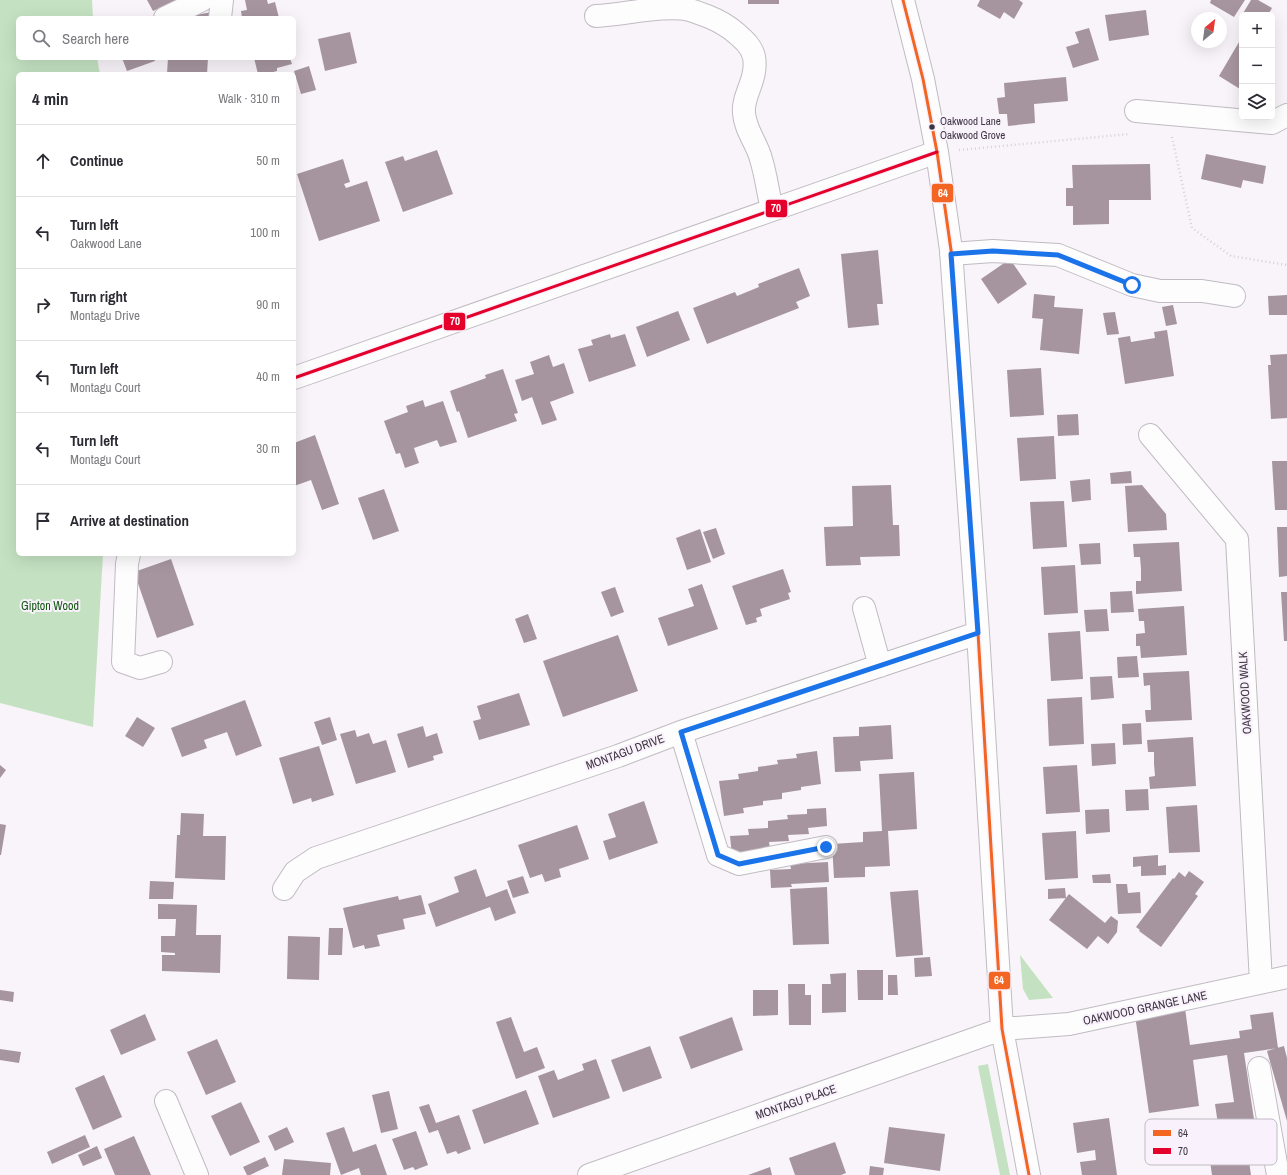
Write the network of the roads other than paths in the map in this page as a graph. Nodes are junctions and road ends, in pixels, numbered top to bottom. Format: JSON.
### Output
{"nodes":[{"id":1,"x":202,"y":0,"type":"edge"},
{"id":2,"x":222,"y":0,"type":"edge"},
{"id":3,"x":903,"y":0,"type":"edge"},
{"id":4,"x":169,"y":16,"type":"edge"},
{"id":5,"x":220,"y":16,"type":"edge"},
{"id":6,"x":596,"y":16,"type":"dead end"},
{"id":7,"x":1136,"y":111,"type":"dead end"},
{"id":8,"x":1287,"y":115,"type":"edge"},
{"id":9,"x":937,"y":152,"type":"junction"},
{"id":10,"x":772,"y":209,"type":"junction"},
{"id":11,"x":951,"y":254,"type":"junction"},
{"id":12,"x":1234,"y":296,"type":"dead end"},
{"id":13,"x":296,"y":377,"type":"edge"},
{"id":14,"x":1150,"y":436,"type":"dead end"},
{"id":15,"x":129,"y":556,"type":"edge"},
{"id":16,"x":864,"y":608,"type":"dead end"},
{"id":17,"x":978,"y":633,"type":"junction"},
{"id":18,"x":161,"y":662,"type":"dead end"},
{"id":19,"x":880,"y":666,"type":"junction"},
{"id":20,"x":681,"y":732,"type":"junction"},
{"id":21,"x":826,"y":847,"type":"dead end"},
{"id":22,"x":284,"y":889,"type":"dead end"},
{"id":23,"x":1287,"y":977,"type":"edge"},
{"id":24,"x":1261,"y":982,"type":"junction"},
{"id":25,"x":1002,"y":1029,"type":"junction"},
{"id":26,"x":1259,"y":1068,"type":"dead end"},
{"id":27,"x":166,"y":1101,"type":"dead end"},
{"id":28,"x":1268,"y":1119,"type":"edge"},
{"id":29,"x":1276,"y":1165,"type":"edge"},
{"id":30,"x":197,"y":1175,"type":"edge"},
{"id":31,"x":589,"y":1175,"type":"edge"},
{"id":32,"x":1029,"y":1175,"type":"edge"},
{"id":33,"x":1278,"y":1175,"type":"edge"}],
"edges":[{"from":1,"to":4,"type":"street"},
{"from":2,"to":5,"type":"street"},
{"from":3,"to":9,"type":"street"},
{"from":6,"to":10,"type":"street"},
{"from":7,"to":8,"type":"street"},
{"from":9,"to":10,"type":"street"},
{"from":9,"to":11,"type":"street"},
{"from":10,"to":13,"type":"street"},
{"from":11,"to":12,"type":"street"},
{"from":11,"to":17,"type":"street"},
{"from":14,"to":24,"type":"street","name":"OAKWOOD WALK"},
{"from":15,"to":18,"type":"street"},
{"from":16,"to":19,"type":"street"},
{"from":17,"to":19,"type":"street","name":"MONTAGU DRIVE"},
{"from":17,"to":25,"type":"street"},
{"from":19,"to":20,"type":"street","name":"MONTAGU DRIVE"},
{"from":20,"to":21,"type":"street"},
{"from":20,"to":22,"type":"street","name":"MONTAGU DRIVE"},
{"from":23,"to":24,"type":"street","name":"OAKWOOD GRANGE LANE"},
{"from":24,"to":25,"type":"street","name":"OAKWOOD GRANGE LANE"},
{"from":25,"to":31,"type":"street","name":"MONTAGU PLACE"},
{"from":25,"to":32,"type":"street"},
{"from":26,"to":28,"type":"street"},
{"from":27,"to":30,"type":"street"},
{"from":29,"to":33,"type":"street"}]}
